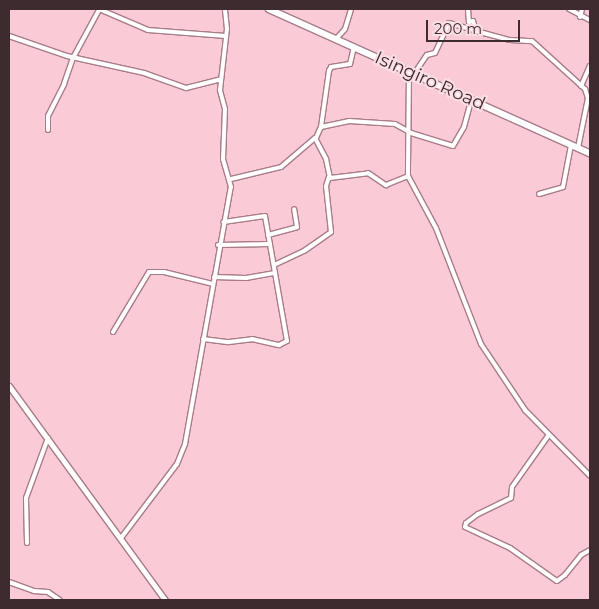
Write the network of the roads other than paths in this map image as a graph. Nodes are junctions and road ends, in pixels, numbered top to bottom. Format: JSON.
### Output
{"nodes":[{"id":1,"x":99,"y":9,"type":"edge"},
{"id":2,"x":225,"y":9,"type":"edge"},
{"id":3,"x":269,"y":9,"type":"edge"},
{"id":4,"x":351,"y":9,"type":"edge"},
{"id":5,"x":468,"y":9,"type":"edge"},
{"id":6,"x":569,"y":9,"type":"edge"},
{"id":7,"x":582,"y":9,"type":"edge"},
{"id":8,"x":580,"y":17,"type":"junction"},
{"id":9,"x":590,"y":20,"type":"edge"},
{"id":10,"x":474,"y":30,"type":"junction"},
{"id":11,"x":9,"y":36,"type":"edge"},
{"id":12,"x":226,"y":36,"type":"junction"},
{"id":13,"x":336,"y":39,"type":"junction"},
{"id":14,"x":354,"y":47,"type":"junction"},
{"id":15,"x":72,"y":58,"type":"junction"},
{"id":16,"x":590,"y":66,"type":"edge"},
{"id":17,"x":412,"y":73,"type":"junction"},
{"id":18,"x":221,"y":79,"type":"junction"},
{"id":19,"x":581,"y":86,"type":"junction"},
{"id":20,"x":471,"y":100,"type":"junction"},
{"id":21,"x":321,"y":127,"type":"junction"},
{"id":22,"x":48,"y":130,"type":"dead end"},
{"id":23,"x":411,"y":133,"type":"junction"},
{"id":24,"x":316,"y":138,"type":"junction"},
{"id":25,"x":571,"y":145,"type":"junction"},
{"id":26,"x":578,"y":148,"type":"junction"},
{"id":27,"x":590,"y":153,"type":"edge"},
{"id":28,"x":408,"y":176,"type":"junction"},
{"id":29,"x":329,"y":177,"type":"junction"},
{"id":30,"x":231,"y":179,"type":"junction"},
{"id":31,"x":539,"y":194,"type":"dead end"},
{"id":32,"x":294,"y":209,"type":"dead end"},
{"id":33,"x":222,"y":222,"type":"junction"},
{"id":34,"x":268,"y":235,"type":"junction"},
{"id":35,"x":270,"y":244,"type":"junction"},
{"id":36,"x":218,"y":246,"type":"junction"},
{"id":37,"x":274,"y":265,"type":"junction"},
{"id":38,"x":274,"y":273,"type":"junction"},
{"id":39,"x":214,"y":277,"type":"junction"},
{"id":40,"x":212,"y":284,"type":"junction"},
{"id":41,"x":113,"y":332,"type":"dead end"},
{"id":42,"x":203,"y":339,"type":"junction"},
{"id":43,"x":9,"y":389,"type":"edge"},
{"id":44,"x":548,"y":436,"type":"junction"},
{"id":45,"x":48,"y":438,"type":"junction"},
{"id":46,"x":590,"y":476,"type":"edge"},
{"id":47,"x":121,"y":538,"type":"junction"},
{"id":48,"x":27,"y":543,"type":"dead end"},
{"id":49,"x":590,"y":550,"type":"edge"},
{"id":50,"x":9,"y":582,"type":"edge"},
{"id":51,"x":60,"y":600,"type":"edge"},
{"id":52,"x":165,"y":600,"type":"edge"}],
"edges":[{"from":1,"to":12,"type":"street"},
{"from":1,"to":15,"type":"street"},
{"from":2,"to":12,"type":"street"},
{"from":3,"to":13,"type":"main road","name":"Isingiro Road"},
{"from":4,"to":13,"type":"street"},
{"from":5,"to":10,"type":"street"},
{"from":6,"to":8,"type":"street"},
{"from":7,"to":8,"type":"street"},
{"from":8,"to":9,"type":"street"},
{"from":10,"to":17,"type":"street"},
{"from":10,"to":19,"type":"street"},
{"from":11,"to":15,"type":"street"},
{"from":12,"to":18,"type":"street"},
{"from":13,"to":14,"type":"main road","name":"Isingiro Road"},
{"from":14,"to":17,"type":"main road","name":"Isingiro Road"},
{"from":14,"to":21,"type":"street"},
{"from":15,"to":18,"type":"street"},
{"from":15,"to":22,"type":"street"},
{"from":16,"to":19,"type":"street"},
{"from":17,"to":20,"type":"main road","name":"Isingiro Road"},
{"from":17,"to":23,"type":"street"},
{"from":18,"to":30,"type":"street"},
{"from":19,"to":26,"type":"street"},
{"from":20,"to":23,"type":"street"},
{"from":20,"to":25,"type":"main road","name":"Isingiro Road"},
{"from":21,"to":23,"type":"street"},
{"from":21,"to":24,"type":"street"},
{"from":23,"to":28,"type":"street"},
{"from":24,"to":29,"type":"street"},
{"from":24,"to":30,"type":"street"},
{"from":25,"to":26,"type":"main road","name":"Isingiro Road"},
{"from":25,"to":31,"type":"street"},
{"from":26,"to":27,"type":"main road","name":"Isingiro Road"},
{"from":28,"to":29,"type":"street"},
{"from":28,"to":44,"type":"street"},
{"from":29,"to":37,"type":"street"},
{"from":30,"to":33,"type":"street"},
{"from":32,"to":34,"type":"street"},
{"from":33,"to":34,"type":"street"},
{"from":33,"to":36,"type":"street"},
{"from":34,"to":35,"type":"street"},
{"from":35,"to":36,"type":"street"},
{"from":35,"to":37,"type":"street"},
{"from":36,"to":39,"type":"street"},
{"from":37,"to":38,"type":"street"},
{"from":38,"to":39,"type":"street"},
{"from":38,"to":42,"type":"street"},
{"from":39,"to":40,"type":"street"},
{"from":40,"to":41,"type":"street"},
{"from":40,"to":42,"type":"street"},
{"from":42,"to":47,"type":"street"},
{"from":43,"to":45,"type":"main road"},
{"from":44,"to":46,"type":"street"},
{"from":44,"to":49,"type":"street"},
{"from":45,"to":47,"type":"main road"},
{"from":45,"to":48,"type":"street"},
{"from":47,"to":52,"type":"main road"},
{"from":50,"to":51,"type":"street"}]}
